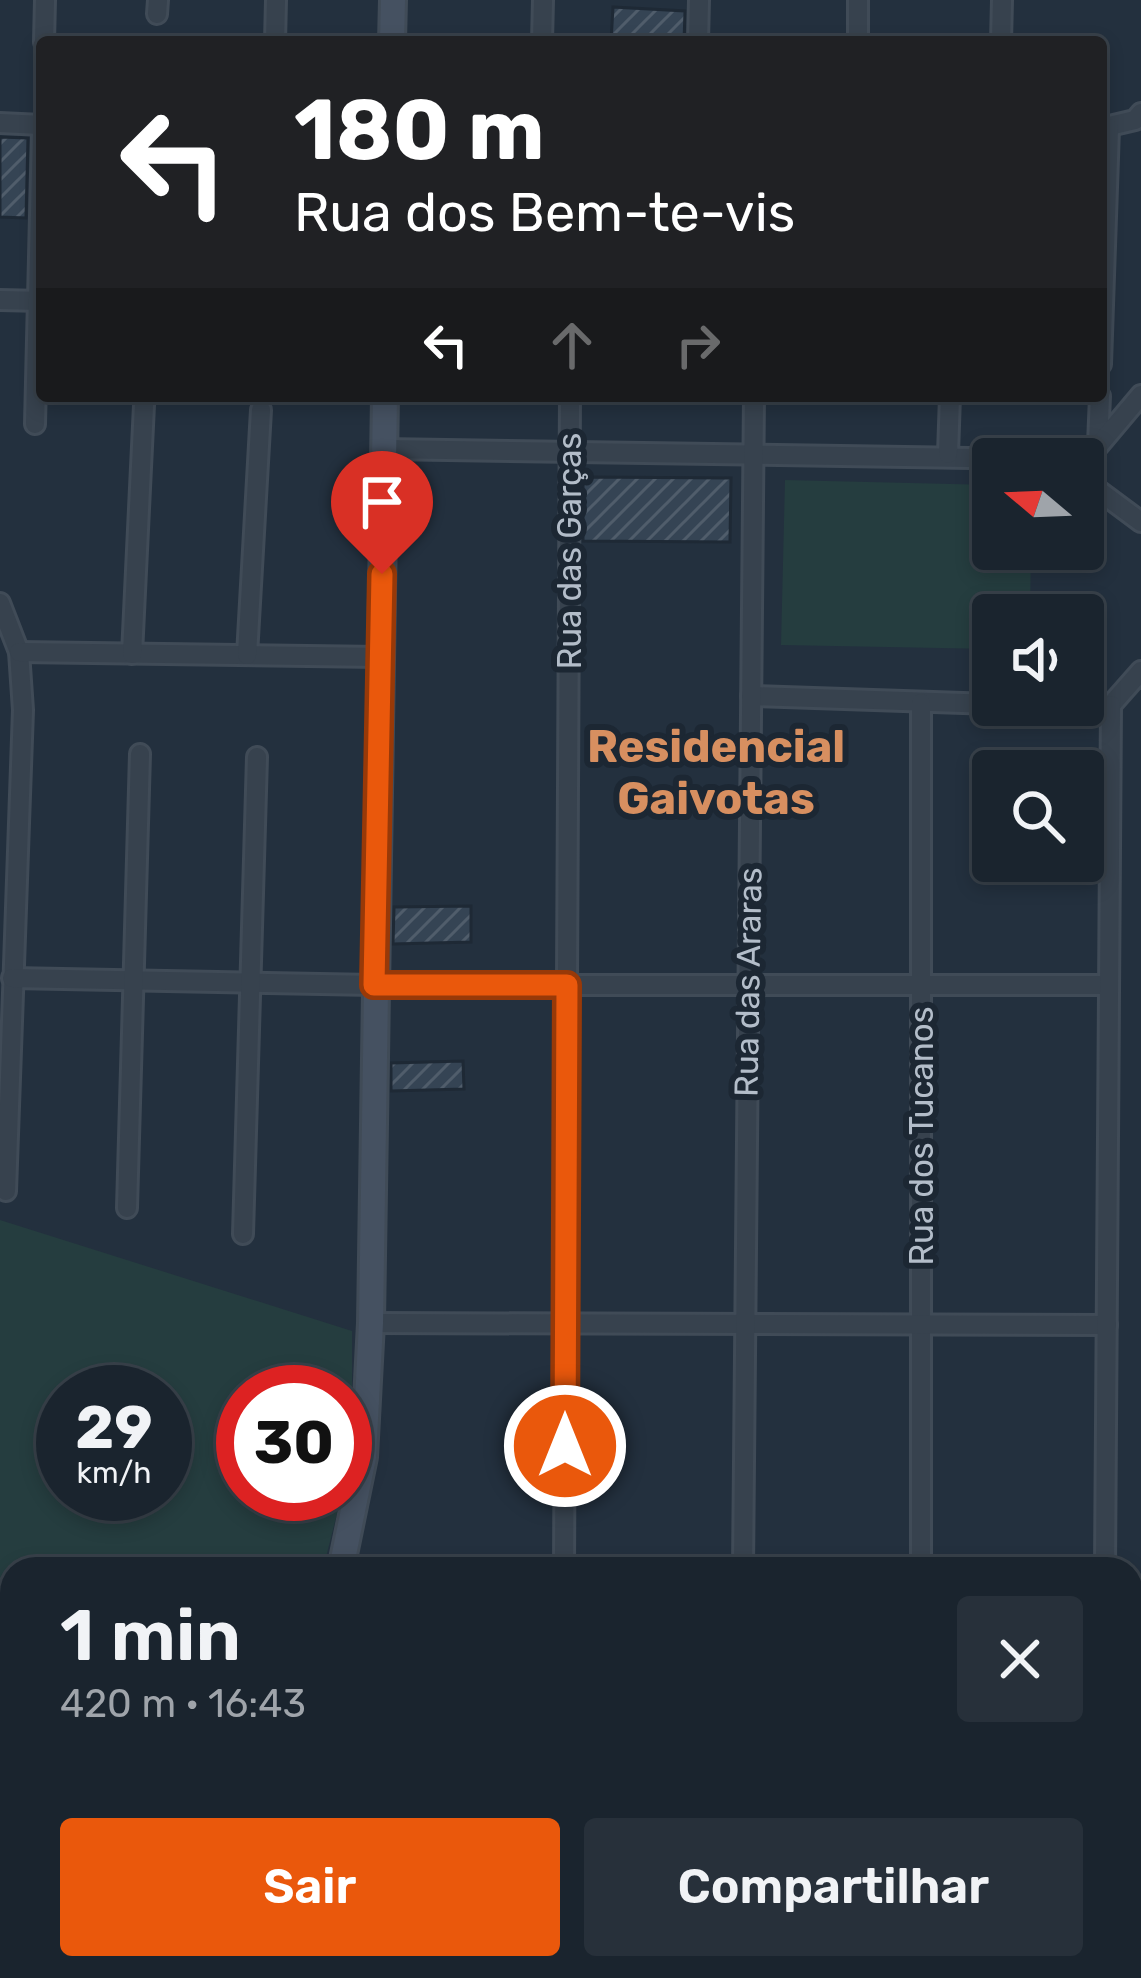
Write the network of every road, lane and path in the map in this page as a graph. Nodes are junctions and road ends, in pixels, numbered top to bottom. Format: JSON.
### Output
{"nodes":[{"id":1,"x":45,"y":0,"type":"edge"},
{"id":2,"x":276,"y":0,"type":"edge"},
{"id":3,"x":393,"y":0,"type":"edge"},
{"id":4,"x":543,"y":0,"type":"edge"},
{"id":5,"x":699,"y":0,"type":"edge"},
{"id":6,"x":858,"y":0,"type":"edge"},
{"id":7,"x":1002,"y":0,"type":"edge"},
{"id":8,"x":44,"y":36,"type":"edge"},
{"id":9,"x":275,"y":36,"type":"edge"},
{"id":10,"x":392,"y":36,"type":"edge"},
{"id":11,"x":542,"y":36,"type":"edge"},
{"id":12,"x":698,"y":36,"type":"edge"},
{"id":13,"x":858,"y":36,"type":"edge"},
{"id":14,"x":1001,"y":36,"type":"edge"},
{"id":15,"x":1141,"y":113,"type":"edge"},
{"id":16,"x":0,"y":123,"type":"edge"},
{"id":17,"x":36,"y":127,"type":"edge"},
{"id":18,"x":1107,"y":127,"type":"edge"},
{"id":19,"x":0,"y":301,"type":"edge"},
{"id":20,"x":36,"y":301,"type":"edge"},
{"id":21,"x":1141,"y":395,"type":"edge"},
{"id":22,"x":36,"y":399,"type":"edge"},
{"id":23,"x":385,"y":402,"type":"edge"},
{"id":24,"x":570,"y":402,"type":"edge"},
{"id":25,"x":754,"y":402,"type":"edge"},
{"id":26,"x":950,"y":402,"type":"edge"},
{"id":27,"x":1100,"y":402,"type":"edge"},
{"id":28,"x":144,"y":405,"type":"dead end"},
{"id":29,"x":261,"y":410,"type":"dead end"},
{"id":30,"x":35,"y":424,"type":"dead end"},
{"id":31,"x":1098,"y":438,"type":"edge"},
{"id":32,"x":1103,"y":438,"type":"edge"},
{"id":33,"x":384,"y":449,"type":"junction"},
{"id":34,"x":570,"y":451,"type":"junction"},
{"id":35,"x":753,"y":452,"type":"junction"},
{"id":36,"x":948,"y":454,"type":"junction"},
{"id":37,"x":972,"y":455,"type":"edge"},
{"id":38,"x":1104,"y":495,"type":"edge"},
{"id":39,"x":1141,"y":522,"type":"edge"},
{"id":40,"x":0,"y":603,"type":"edge"},
{"id":41,"x":19,"y":652,"type":"junction"},
{"id":42,"x":132,"y":654,"type":"junction"},
{"id":43,"x":247,"y":655,"type":"junction"},
{"id":44,"x":380,"y":657,"type":"junction"},
{"id":45,"x":1141,"y":671,"type":"edge"},
{"id":46,"x":751,"y":696,"type":"junction"},
{"id":47,"x":921,"y":703,"type":"junction"},
{"id":48,"x":972,"y":704,"type":"edge"},
{"id":49,"x":1104,"y":706,"type":"edge"},
{"id":50,"x":1111,"y":706,"type":"junction"},
{"id":51,"x":140,"y":754,"type":"dead end"},
{"id":52,"x":257,"y":757,"type":"dead end"},
{"id":53,"x":12,"y":978,"type":"junction"},
{"id":54,"x":134,"y":980,"type":"junction"},
{"id":55,"x":250,"y":982,"type":"junction"},
{"id":56,"x":374,"y":985,"type":"junction"},
{"id":57,"x":567,"y":985,"type":"junction"},
{"id":58,"x":748,"y":985,"type":"junction"},
{"id":59,"x":921,"y":985,"type":"junction"},
{"id":60,"x":1109,"y":985,"type":"junction"},
{"id":61,"x":6,"y":1191,"type":"dead end"},
{"id":62,"x":127,"y":1208,"type":"dead end"},
{"id":63,"x":243,"y":1234,"type":"dead end"},
{"id":64,"x":566,"y":1323,"type":"junction"},
{"id":65,"x":370,"y":1324,"type":"junction"},
{"id":66,"x":745,"y":1324,"type":"junction"},
{"id":67,"x":921,"y":1324,"type":"junction"},
{"id":68,"x":1107,"y":1324,"type":"junction"},
{"id":69,"x":343,"y":1557,"type":"edge"},
{"id":70,"x":564,"y":1557,"type":"edge"},
{"id":71,"x":743,"y":1557,"type":"edge"},
{"id":72,"x":921,"y":1557,"type":"edge"},
{"id":73,"x":1105,"y":1557,"type":"edge"}],
"edges":[{"from":1,"to":8,"type":"street"},
{"from":2,"to":9,"type":"street"},
{"from":3,"to":10,"type":"main road"},
{"from":4,"to":11,"type":"street"},
{"from":5,"to":12,"type":"street"},
{"from":6,"to":13,"type":"street"},
{"from":7,"to":14,"type":"street"},
{"from":15,"to":18,"type":"street"},
{"from":16,"to":17,"type":"street"},
{"from":19,"to":20,"type":"street"},
{"from":21,"to":32,"type":"street"},
{"from":22,"to":30,"type":"street"},
{"from":23,"to":33,"type":"main road"},
{"from":24,"to":34,"type":"street","name":"Rua das Garças"},
{"from":25,"to":35,"type":"street","name":"Rua das Araras"},
{"from":26,"to":36,"type":"street"},
{"from":27,"to":31,"type":"street"},
{"from":28,"to":42,"type":"street"},
{"from":29,"to":43,"type":"street"},
{"from":33,"to":34,"type":"street"},
{"from":33,"to":44,"type":"main road"},
{"from":34,"to":35,"type":"street"},
{"from":34,"to":57,"type":"street","name":"Rua das Garças"},
{"from":35,"to":36,"type":"street"},
{"from":35,"to":46,"type":"street","name":"Rua das Araras"},
{"from":36,"to":37,"type":"street"},
{"from":38,"to":39,"type":"street"},
{"from":40,"to":41,"type":"street"},
{"from":41,"to":42,"type":"street"},
{"from":41,"to":53,"type":"street"},
{"from":42,"to":43,"type":"street"},
{"from":43,"to":44,"type":"street"},
{"from":44,"to":56,"type":"main road"},
{"from":45,"to":50,"type":"street"},
{"from":46,"to":47,"type":"street"},
{"from":46,"to":58,"type":"street","name":"Rua das Araras"},
{"from":47,"to":48,"type":"street"},
{"from":47,"to":59,"type":"street","name":"Rua dos Tucanos"},
{"from":49,"to":50,"type":"street"},
{"from":50,"to":60,"type":"street"},
{"from":51,"to":54,"type":"street"},
{"from":52,"to":55,"type":"street"},
{"from":53,"to":54,"type":"street"},
{"from":53,"to":61,"type":"street"},
{"from":54,"to":55,"type":"street"},
{"from":54,"to":62,"type":"street"},
{"from":55,"to":56,"type":"street"},
{"from":55,"to":63,"type":"street"},
{"from":56,"to":57,"type":"street"},
{"from":56,"to":65,"type":"main road"},
{"from":57,"to":58,"type":"street"},
{"from":57,"to":64,"type":"street","name":"Rua das Garças"},
{"from":58,"to":59,"type":"street"},
{"from":58,"to":66,"type":"street","name":"Rua das Araras"},
{"from":59,"to":60,"type":"street"},
{"from":59,"to":67,"type":"street","name":"Rua dos Tucanos"},
{"from":60,"to":68,"type":"street"},
{"from":64,"to":65,"type":"street"},
{"from":64,"to":66,"type":"street"},
{"from":64,"to":70,"type":"street","name":"Rua das Garças"},
{"from":65,"to":69,"type":"main road"},
{"from":66,"to":67,"type":"street"},
{"from":66,"to":71,"type":"street","name":"Rua das Araras"},
{"from":67,"to":68,"type":"street"},
{"from":67,"to":72,"type":"street","name":"Rua dos Tucanos"},
{"from":68,"to":73,"type":"street"}]}
